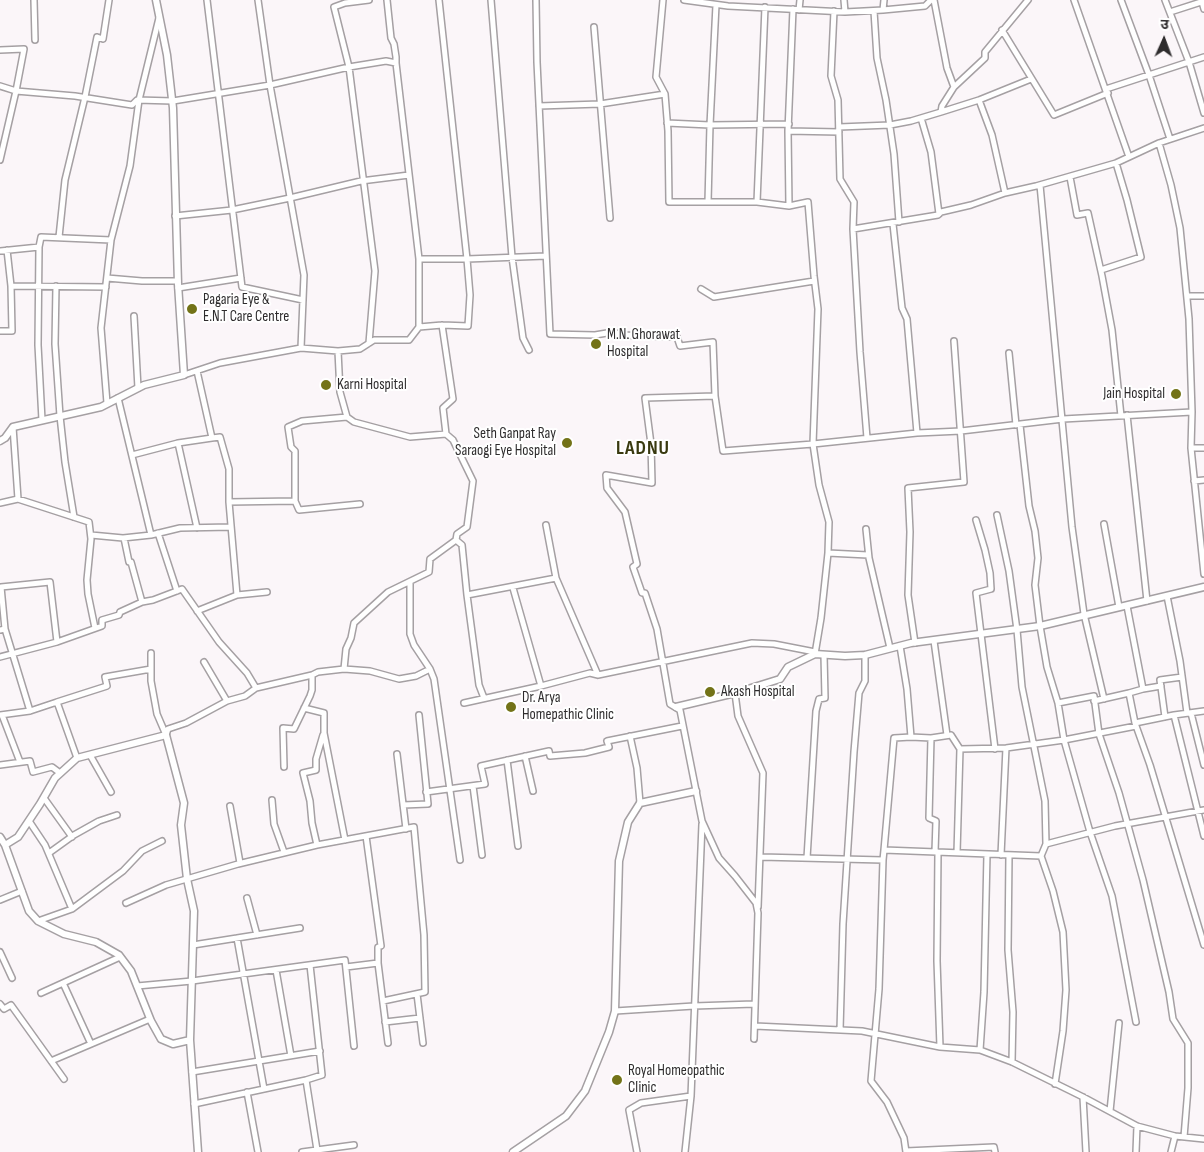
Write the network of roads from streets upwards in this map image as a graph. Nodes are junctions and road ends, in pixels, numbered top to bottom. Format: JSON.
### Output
{"nodes":[{"id":1,"x":34,"y":0,"type":"edge"},
{"id":2,"x":109,"y":0,"type":"edge"},
{"id":3,"x":156,"y":0,"type":"edge"},
{"id":4,"x":207,"y":0,"type":"edge"},
{"id":5,"x":258,"y":0,"type":"edge"},
{"id":6,"x":369,"y":0,"type":"edge"},
{"id":7,"x":387,"y":0,"type":"edge"},
{"id":8,"x":439,"y":0,"type":"edge"},
{"id":9,"x":491,"y":0,"type":"edge"},
{"id":10,"x":536,"y":0,"type":"edge"},
{"id":11,"x":663,"y":0,"type":"edge"},
{"id":12,"x":684,"y":0,"type":"edge"},
{"id":13,"x":754,"y":0,"type":"edge"},
{"id":14,"x":800,"y":0,"type":"edge"},
{"id":15,"x":844,"y":0,"type":"edge"},
{"id":16,"x":884,"y":0,"type":"edge"},
{"id":17,"x":932,"y":0,"type":"edge"},
{"id":18,"x":1028,"y":0,"type":"edge"},
{"id":19,"x":1074,"y":0,"type":"edge"},
{"id":20,"x":1121,"y":0,"type":"edge"},
{"id":21,"x":1165,"y":0,"type":"edge"},
{"id":22,"x":345,"y":1,"type":"edge"},
{"id":23,"x":1203,"y":1,"type":"edge"},
{"id":24,"x":732,"y":3,"type":"edge"},
{"id":25,"x":716,"y":5,"type":"junction"},
{"id":26,"x":753,"y":7,"type":"junction"},
{"id":27,"x":764,"y":7,"type":"junction"},
{"id":28,"x":1204,"y":9,"type":"edge"},
{"id":29,"x":796,"y":10,"type":"junction"},
{"id":30,"x":883,"y":10,"type":"junction"},
{"id":31,"x":834,"y":11,"type":"junction"},
{"id":32,"x":874,"y":11,"type":"junction"},
{"id":33,"x":845,"y":12,"type":"junction"},
{"id":34,"x":1170,"y":12,"type":"junction"},
{"id":35,"x":159,"y":15,"type":"junction"},
{"id":36,"x":594,"y":27,"type":"dead end"},
{"id":37,"x":1002,"y":30,"type":"junction"},
{"id":38,"x":35,"y":40,"type":"dead end"},
{"id":39,"x":0,"y":50,"type":"edge"},
{"id":40,"x":1204,"y":57,"type":"edge"},
{"id":41,"x":1189,"y":62,"type":"junction"},
{"id":42,"x":396,"y":63,"type":"junction"},
{"id":43,"x":349,"y":67,"type":"junction"},
{"id":44,"x":1149,"y":75,"type":"junction"},
{"id":45,"x":1031,"y":79,"type":"junction"},
{"id":46,"x":270,"y":85,"type":"junction"},
{"id":47,"x":0,"y":86,"type":"edge"},
{"id":48,"x":954,"y":87,"type":"junction"},
{"id":49,"x":16,"y":91,"type":"junction"},
{"id":50,"x":1107,"y":91,"type":"junction"},
{"id":51,"x":217,"y":94,"type":"junction"},
{"id":52,"x":665,"y":94,"type":"junction"},
{"id":53,"x":85,"y":98,"type":"junction"},
{"id":54,"x":139,"y":100,"type":"junction"},
{"id":55,"x":979,"y":100,"type":"junction"},
{"id":56,"x":172,"y":101,"type":"junction"},
{"id":57,"x":600,"y":104,"type":"junction"},
{"id":58,"x":539,"y":106,"type":"junction"},
{"id":59,"x":941,"y":112,"type":"junction"},
{"id":60,"x":1204,"y":113,"type":"edge"},
{"id":61,"x":921,"y":118,"type":"junction"},
{"id":62,"x":667,"y":123,"type":"junction"},
{"id":63,"x":759,"y":124,"type":"junction"},
{"id":64,"x":789,"y":124,"type":"junction"},
{"id":65,"x":710,"y":125,"type":"junction"},
{"id":66,"x":890,"y":125,"type":"junction"},
{"id":67,"x":1204,"y":128,"type":"edge"},
{"id":68,"x":839,"y":130,"type":"junction"},
{"id":69,"x":788,"y":131,"type":"junction"},
{"id":70,"x":1170,"y":139,"type":"junction"},
{"id":71,"x":1159,"y":143,"type":"junction"},
{"id":72,"x":1129,"y":157,"type":"junction"},
{"id":73,"x":0,"y":160,"type":"edge"},
{"id":74,"x":1116,"y":163,"type":"junction"},
{"id":75,"x":409,"y":175,"type":"junction"},
{"id":76,"x":1070,"y":177,"type":"junction"},
{"id":77,"x":363,"y":181,"type":"junction"},
{"id":78,"x":1040,"y":185,"type":"junction"},
{"id":79,"x":1005,"y":193,"type":"junction"},
{"id":80,"x":290,"y":198,"type":"junction"},
{"id":81,"x":708,"y":202,"type":"junction"},
{"id":82,"x":756,"y":202,"type":"junction"},
{"id":83,"x":788,"y":206,"type":"junction"},
{"id":84,"x":232,"y":210,"type":"junction"},
{"id":85,"x":939,"y":214,"type":"junction"},
{"id":86,"x":175,"y":216,"type":"junction"},
{"id":87,"x":610,"y":218,"type":"dead end"},
{"id":88,"x":896,"y":223,"type":"junction"},
{"id":89,"x":853,"y":229,"type":"junction"},
{"id":90,"x":59,"y":237,"type":"junction"},
{"id":91,"x":111,"y":240,"type":"junction"},
{"id":92,"x":40,"y":247,"type":"junction"},
{"id":93,"x":7,"y":250,"type":"junction"},
{"id":94,"x":0,"y":251,"type":"edge"},
{"id":95,"x":546,"y":256,"type":"junction"},
{"id":96,"x":512,"y":257,"type":"junction"},
{"id":97,"x":419,"y":259,"type":"junction"},
{"id":98,"x":467,"y":259,"type":"junction"},
{"id":99,"x":1101,"y":270,"type":"junction"},
{"id":100,"x":107,"y":278,"type":"junction"},
{"id":101,"x":241,"y":278,"type":"junction"},
{"id":102,"x":814,"y":281,"type":"junction"},
{"id":103,"x":178,"y":284,"type":"junction"},
{"id":104,"x":11,"y":286,"type":"junction"},
{"id":105,"x":56,"y":286,"type":"junction"},
{"id":106,"x":38,"y":287,"type":"junction"},
{"id":107,"x":106,"y":287,"type":"junction"},
{"id":108,"x":701,"y":289,"type":"dead end"},
{"id":109,"x":1187,"y":296,"type":"junction"},
{"id":110,"x":1204,"y":296,"type":"edge"},
{"id":111,"x":303,"y":300,"type":"junction"},
{"id":112,"x":134,"y":316,"type":"dead end"},
{"id":113,"x":442,"y":325,"type":"junction"},
{"id":114,"x":419,"y":328,"type":"junction"},
{"id":115,"x":0,"y":331,"type":"edge"},
{"id":116,"x":954,"y":340,"type":"dead end"},
{"id":117,"x":369,"y":343,"type":"junction"},
{"id":118,"x":301,"y":348,"type":"junction"},
{"id":119,"x":529,"y":350,"type":"dead end"},
{"id":120,"x":338,"y":351,"type":"junction"},
{"id":121,"x":1008,"y":353,"type":"dead end"},
{"id":122,"x":197,"y":371,"type":"junction"},
{"id":123,"x":184,"y":375,"type":"junction"},
{"id":124,"x":138,"y":388,"type":"junction"},
{"id":125,"x":715,"y":396,"type":"junction"},
{"id":126,"x":118,"y":398,"type":"junction"},
{"id":127,"x":107,"y":404,"type":"junction"},
{"id":128,"x":1192,"y":412,"type":"junction"},
{"id":129,"x":1124,"y":415,"type":"junction"},
{"id":130,"x":60,"y":416,"type":"junction"},
{"id":131,"x":347,"y":417,"type":"junction"},
{"id":132,"x":1063,"y":419,"type":"junction"},
{"id":133,"x":42,"y":420,"type":"junction"},
{"id":134,"x":1018,"y":425,"type":"junction"},
{"id":135,"x":13,"y":427,"type":"junction"},
{"id":136,"x":961,"y":431,"type":"junction"},
{"id":137,"x":917,"y":433,"type":"junction"},
{"id":138,"x":446,"y":434,"type":"junction"},
{"id":139,"x":212,"y":438,"type":"junction"},
{"id":140,"x":867,"y":438,"type":"junction"},
{"id":141,"x":0,"y":441,"type":"edge"},
{"id":142,"x":178,"y":443,"type":"junction"},
{"id":143,"x":813,"y":444,"type":"junction"},
{"id":144,"x":1191,"y":448,"type":"junction"},
{"id":145,"x":1204,"y":448,"type":"edge"},
{"id":146,"x":132,"y":455,"type":"junction"},
{"id":147,"x":1204,"y":480,"type":"edge"},
{"id":148,"x":1194,"y":481,"type":"junction"},
{"id":149,"x":18,"y":499,"type":"junction"},
{"id":150,"x":295,"y":501,"type":"junction"},
{"id":151,"x":229,"y":502,"type":"junction"},
{"id":152,"x":0,"y":503,"type":"edge"},
{"id":153,"x":360,"y":504,"type":"dead end"},
{"id":154,"x":996,"y":515,"type":"dead end"},
{"id":155,"x":74,"y":517,"type":"junction"},
{"id":156,"x":976,"y":520,"type":"dead end"},
{"id":157,"x":1104,"y":524,"type":"dead end"},
{"id":158,"x":546,"y":525,"type":"dead end"},
{"id":159,"x":231,"y":527,"type":"junction"},
{"id":160,"x":197,"y":528,"type":"junction"},
{"id":161,"x":866,"y":529,"type":"dead end"},
{"id":162,"x":158,"y":534,"type":"junction"},
{"id":163,"x":90,"y":535,"type":"junction"},
{"id":164,"x":151,"y":535,"type":"junction"},
{"id":165,"x":124,"y":538,"type":"junction"},
{"id":166,"x":456,"y":540,"type":"junction"},
{"id":167,"x":828,"y":552,"type":"junction"},
{"id":168,"x":868,"y":555,"type":"junction"},
{"id":169,"x":1204,"y":574,"type":"edge"},
{"id":170,"x":556,"y":578,"type":"junction"},
{"id":171,"x":410,"y":582,"type":"junction"},
{"id":172,"x":1204,"y":587,"type":"edge"},
{"id":173,"x":513,"y":588,"type":"junction"},
{"id":174,"x":177,"y":591,"type":"junction"},
{"id":175,"x":267,"y":592,"type":"dead end"},
{"id":176,"x":237,"y":595,"type":"junction"},
{"id":177,"x":467,"y":595,"type":"junction"},
{"id":178,"x":1167,"y":596,"type":"junction"},
{"id":179,"x":1147,"y":601,"type":"junction"},
{"id":180,"x":142,"y":602,"type":"junction"},
{"id":181,"x":1127,"y":606,"type":"junction"},
{"id":182,"x":1119,"y":607,"type":"junction"},
{"id":183,"x":197,"y":611,"type":"junction"},
{"id":184,"x":1084,"y":614,"type":"junction"},
{"id":185,"x":1040,"y":626,"type":"junction"},
{"id":186,"x":95,"y":628,"type":"junction"},
{"id":187,"x":2,"y":629,"type":"edge"},
{"id":188,"x":1017,"y":630,"type":"junction"},
{"id":189,"x":982,"y":634,"type":"junction"},
{"id":190,"x":934,"y":641,"type":"junction"},
{"id":191,"x":57,"y":642,"type":"junction"},
{"id":192,"x":915,"y":643,"type":"junction"},
{"id":193,"x":900,"y":646,"type":"junction"},
{"id":194,"x":890,"y":648,"type":"junction"},
{"id":195,"x":13,"y":653,"type":"junction"},
{"id":196,"x":151,"y":653,"type":"dead end"},
{"id":197,"x":815,"y":653,"type":"junction"},
{"id":198,"x":865,"y":655,"type":"junction"},
{"id":199,"x":824,"y":656,"type":"junction"},
{"id":200,"x":0,"y":657,"type":"edge"},
{"id":201,"x":204,"y":662,"type":"dead end"},
{"id":202,"x":663,"y":663,"type":"junction"},
{"id":203,"x":151,"y":669,"type":"junction"},
{"id":204,"x":344,"y":669,"type":"junction"},
{"id":205,"x":430,"y":669,"type":"junction"},
{"id":206,"x":312,"y":675,"type":"junction"},
{"id":207,"x":598,"y":675,"type":"junction"},
{"id":208,"x":1182,"y":677,"type":"junction"},
{"id":209,"x":541,"y":686,"type":"junction"},
{"id":210,"x":1161,"y":686,"type":"junction"},
{"id":211,"x":256,"y":688,"type":"junction"},
{"id":212,"x":1143,"y":689,"type":"junction"},
{"id":213,"x":735,"y":693,"type":"junction"},
{"id":214,"x":1129,"y":693,"type":"junction"},
{"id":215,"x":484,"y":698,"type":"junction"},
{"id":216,"x":1104,"y":698,"type":"junction"},
{"id":217,"x":227,"y":701,"type":"junction"},
{"id":218,"x":1094,"y":701,"type":"junction"},
{"id":219,"x":57,"y":702,"type":"junction"},
{"id":220,"x":464,"y":703,"type":"dead end"},
{"id":221,"x":1058,"y":703,"type":"junction"},
{"id":222,"x":676,"y":707,"type":"junction"},
{"id":223,"x":304,"y":708,"type":"junction"},
{"id":224,"x":30,"y":711,"type":"junction"},
{"id":225,"x":1204,"y":711,"type":"edge"},
{"id":226,"x":1189,"y":713,"type":"junction"},
{"id":227,"x":419,"y":714,"type":"dead end"},
{"id":228,"x":1,"y":715,"type":"edge"},
{"id":229,"x":1174,"y":715,"type":"junction"},
{"id":230,"x":1165,"y":717,"type":"junction"},
{"id":231,"x":1136,"y":724,"type":"junction"},
{"id":232,"x":682,"y":726,"type":"junction"},
{"id":233,"x":324,"y":733,"type":"junction"},
{"id":234,"x":1099,"y":734,"type":"junction"},
{"id":235,"x":166,"y":735,"type":"junction"},
{"id":236,"x":947,"y":735,"type":"junction"},
{"id":237,"x":630,"y":736,"type":"junction"},
{"id":238,"x":911,"y":737,"type":"junction"},
{"id":239,"x":931,"y":738,"type":"junction"},
{"id":240,"x":1064,"y":740,"type":"junction"},
{"id":241,"x":1033,"y":744,"type":"junction"},
{"id":242,"x":995,"y":748,"type":"junction"},
{"id":243,"x":1006,"y":748,"type":"junction"},
{"id":244,"x":960,"y":749,"type":"junction"},
{"id":245,"x":397,"y":754,"type":"dead end"},
{"id":246,"x":90,"y":755,"type":"junction"},
{"id":247,"x":525,"y":756,"type":"junction"},
{"id":248,"x":76,"y":758,"type":"junction"},
{"id":249,"x":507,"y":760,"type":"junction"},
{"id":250,"x":20,"y":762,"type":"junction"},
{"id":251,"x":0,"y":764,"type":"edge"},
{"id":252,"x":1204,"y":765,"type":"edge"},
{"id":253,"x":284,"y":767,"type":"dead end"},
{"id":254,"x":60,"y":773,"type":"junction"},
{"id":255,"x":473,"y":786,"type":"junction"},
{"id":256,"x":450,"y":789,"type":"junction"},
{"id":257,"x":533,"y":791,"type":"dead end"},
{"id":258,"x":696,"y":791,"type":"junction"},
{"id":259,"x":111,"y":792,"type":"dead end"},
{"id":260,"x":426,"y":792,"type":"junction"},
{"id":261,"x":44,"y":798,"type":"junction"},
{"id":262,"x":272,"y":800,"type":"dead end"},
{"id":263,"x":640,"y":803,"type":"junction"},
{"id":264,"x":403,"y":805,"type":"junction"},
{"id":265,"x":230,"y":806,"type":"dead end"},
{"id":266,"x":1204,"y":810,"type":"edge"},
{"id":267,"x":1198,"y":811,"type":"junction"},
{"id":268,"x":117,"y":815,"type":"dead end"},
{"id":269,"x":1164,"y":818,"type":"junction"},
{"id":270,"x":29,"y":821,"type":"junction"},
{"id":271,"x":702,"y":821,"type":"junction"},
{"id":272,"x":1126,"y":824,"type":"junction"},
{"id":273,"x":406,"y":829,"type":"junction"},
{"id":274,"x":1090,"y":832,"type":"junction"},
{"id":275,"x":0,"y":836,"type":"edge"},
{"id":276,"x":72,"y":836,"type":"junction"},
{"id":277,"x":366,"y":836,"type":"junction"},
{"id":278,"x":1204,"y":836,"type":"edge"},
{"id":279,"x":345,"y":840,"type":"junction"},
{"id":280,"x":162,"y":841,"type":"dead end"},
{"id":281,"x":1046,"y":844,"type":"junction"},
{"id":282,"x":5,"y":845,"type":"junction"},
{"id":283,"x":317,"y":845,"type":"junction"},
{"id":284,"x":518,"y":846,"type":"dead end"},
{"id":285,"x":884,"y":850,"type":"junction"},
{"id":286,"x":284,"y":852,"type":"junction"},
{"id":287,"x":937,"y":852,"type":"junction"},
{"id":288,"x":957,"y":853,"type":"junction"},
{"id":289,"x":49,"y":854,"type":"junction"},
{"id":290,"x":987,"y":854,"type":"junction"},
{"id":291,"x":482,"y":855,"type":"dead end"},
{"id":292,"x":1001,"y":855,"type":"junction"},
{"id":293,"x":1009,"y":855,"type":"junction"},
{"id":294,"x":1041,"y":856,"type":"junction"},
{"id":295,"x":761,"y":857,"type":"junction"},
{"id":296,"x":807,"y":858,"type":"junction"},
{"id":297,"x":847,"y":859,"type":"junction"},
{"id":298,"x":460,"y":860,"type":"dead end"},
{"id":299,"x":883,"y":860,"type":"junction"},
{"id":300,"x":240,"y":863,"type":"junction"},
{"id":301,"x":187,"y":879,"type":"junction"},
{"id":302,"x":22,"y":891,"type":"junction"},
{"id":303,"x":247,"y":898,"type":"dead end"},
{"id":304,"x":0,"y":900,"type":"edge"},
{"id":305,"x":126,"y":903,"type":"dead end"},
{"id":306,"x":72,"y":909,"type":"junction"},
{"id":307,"x":758,"y":913,"type":"junction"},
{"id":308,"x":38,"y":921,"type":"junction"},
{"id":309,"x":300,"y":928,"type":"dead end"},
{"id":310,"x":1203,"y":932,"type":"edge"},
{"id":311,"x":257,"y":935,"type":"junction"},
{"id":312,"x":237,"y":938,"type":"junction"},
{"id":313,"x":193,"y":945,"type":"junction"},
{"id":314,"x":1204,"y":946,"type":"edge"},
{"id":315,"x":0,"y":952,"type":"edge"},
{"id":316,"x":120,"y":957,"type":"junction"},
{"id":317,"x":378,"y":963,"type":"junction"},
{"id":318,"x":310,"y":965,"type":"junction"},
{"id":319,"x":346,"y":967,"type":"junction"},
{"id":320,"x":276,"y":970,"type":"junction"},
{"id":321,"x":244,"y":975,"type":"junction"},
{"id":322,"x":12,"y":978,"type":"dead end"},
{"id":323,"x":192,"y":981,"type":"junction"},
{"id":324,"x":63,"y":983,"type":"junction"},
{"id":325,"x":137,"y":986,"type":"junction"},
{"id":326,"x":41,"y":993,"type":"dead end"},
{"id":327,"x":417,"y":994,"type":"junction"},
{"id":328,"x":383,"y":1001,"type":"junction"},
{"id":329,"x":0,"y":1004,"type":"edge"},
{"id":330,"x":754,"y":1004,"type":"junction"},
{"id":331,"x":694,"y":1006,"type":"junction"},
{"id":332,"x":614,"y":1011,"type":"junction"},
{"id":333,"x":420,"y":1018,"type":"junction"},
{"id":334,"x":150,"y":1020,"type":"junction"},
{"id":335,"x":385,"y":1022,"type":"junction"},
{"id":336,"x":1136,"y":1022,"type":"dead end"},
{"id":337,"x":1120,"y":1023,"type":"dead end"},
{"id":338,"x":754,"y":1026,"type":"junction"},
{"id":339,"x":840,"y":1030,"type":"junction"},
{"id":340,"x":876,"y":1034,"type":"junction"},
{"id":341,"x":754,"y":1039,"type":"dead end"},
{"id":342,"x":190,"y":1040,"type":"junction"},
{"id":343,"x":423,"y":1042,"type":"dead end"},
{"id":344,"x":91,"y":1044,"type":"junction"},
{"id":345,"x":388,"y":1044,"type":"dead end"},
{"id":346,"x":354,"y":1046,"type":"dead end"},
{"id":347,"x":940,"y":1047,"type":"junction"},
{"id":348,"x":980,"y":1050,"type":"junction"},
{"id":349,"x":320,"y":1051,"type":"junction"},
{"id":350,"x":292,"y":1056,"type":"junction"},
{"id":351,"x":51,"y":1060,"type":"junction"},
{"id":352,"x":259,"y":1061,"type":"junction"},
{"id":353,"x":1012,"y":1062,"type":"junction"},
{"id":354,"x":192,"y":1072,"type":"junction"},
{"id":355,"x":64,"y":1079,"type":"dead end"},
{"id":356,"x":306,"y":1080,"type":"junction"},
{"id":357,"x":1055,"y":1084,"type":"junction"},
{"id":358,"x":264,"y":1089,"type":"junction"},
{"id":359,"x":248,"y":1092,"type":"junction"},
{"id":360,"x":691,"y":1096,"type":"junction"},
{"id":361,"x":1083,"y":1097,"type":"junction"},
{"id":362,"x":194,"y":1104,"type":"junction"},
{"id":363,"x":1110,"y":1111,"type":"junction"},
{"id":364,"x":1138,"y":1126,"type":"junction"},
{"id":365,"x":1175,"y":1136,"type":"junction"},
{"id":366,"x":1184,"y":1137,"type":"junction"},
{"id":367,"x":1204,"y":1139,"type":"edge"},
{"id":368,"x":354,"y":1145,"type":"dead end"},
{"id":369,"x":947,"y":1150,"type":"edge"},
{"id":370,"x":968,"y":1150,"type":"edge"},
{"id":371,"x":315,"y":1151,"type":"edge"},
{"id":372,"x":906,"y":1151,"type":"edge"},
{"id":373,"x":198,"y":1152,"type":"edge"},
{"id":374,"x":258,"y":1152,"type":"edge"},
{"id":375,"x":302,"y":1152,"type":"edge"},
{"id":376,"x":513,"y":1152,"type":"edge"},
{"id":377,"x":638,"y":1152,"type":"edge"},
{"id":378,"x":685,"y":1152,"type":"edge"},
{"id":379,"x":995,"y":1152,"type":"edge"},
{"id":380,"x":1086,"y":1152,"type":"edge"},
{"id":381,"x":1136,"y":1152,"type":"edge"},
{"id":382,"x":1171,"y":1152,"type":"edge"}],
"edges":[{"from":1,"to":38,"type":"street"},
{"from":2,"to":53,"type":"street"},
{"from":3,"to":35,"type":"street"},
{"from":4,"to":51,"type":"street"},
{"from":5,"to":46,"type":"street"},
{"from":6,"to":22,"type":"street"},
{"from":7,"to":42,"type":"street"},
{"from":8,"to":98,"type":"street"},
{"from":9,"to":96,"type":"street"},
{"from":10,"to":58,"type":"street"},
{"from":11,"to":52,"type":"street"},
{"from":12,"to":25,"type":"street"},
{"from":13,"to":26,"type":"street"},
{"from":14,"to":29,"type":"street"},
{"from":15,"to":33,"type":"street"},
{"from":16,"to":30,"type":"street"},
{"from":17,"to":30,"type":"street"},
{"from":17,"to":48,"type":"street"},
{"from":18,"to":37,"type":"street"},
{"from":19,"to":50,"type":"street"},
{"from":20,"to":44,"type":"street"},
{"from":21,"to":34,"type":"street"},
{"from":22,"to":43,"type":"street"},
{"from":23,"to":28,"type":"street"},
{"from":23,"to":34,"type":"street"},
{"from":24,"to":25,"type":"street"},
{"from":24,"to":26,"type":"street"},
{"from":25,"to":65,"type":"street"},
{"from":26,"to":27,"type":"street"},
{"from":27,"to":29,"type":"street"},
{"from":27,"to":63,"type":"street"},
{"from":29,"to":31,"type":"street"},
{"from":29,"to":64,"type":"street"},
{"from":30,"to":32,"type":"street"},
{"from":31,"to":33,"type":"street"},
{"from":31,"to":68,"type":"street"},
{"from":32,"to":33,"type":"street"},
{"from":32,"to":66,"type":"street"},
{"from":34,"to":41,"type":"street"},
{"from":35,"to":54,"type":"street"},
{"from":35,"to":56,"type":"street"},
{"from":36,"to":57,"type":"street"},
{"from":37,"to":45,"type":"street"},
{"from":37,"to":48,"type":"street"},
{"from":39,"to":49,"type":"street"},
{"from":40,"to":41,"type":"street"},
{"from":41,"to":44,"type":"street"},
{"from":41,"to":60,"type":"street"},
{"from":42,"to":43,"type":"street"},
{"from":42,"to":75,"type":"street"},
{"from":43,"to":46,"type":"street"},
{"from":43,"to":77,"type":"street"},
{"from":44,"to":50,"type":"street"},
{"from":44,"to":70,"type":"street"},
{"from":45,"to":50,"type":"street"},
{"from":45,"to":55,"type":"street"},
{"from":46,"to":51,"type":"street"},
{"from":46,"to":80,"type":"street"},
{"from":47,"to":49,"type":"street"},
{"from":48,"to":59,"type":"street"},
{"from":49,"to":53,"type":"street"},
{"from":49,"to":73,"type":"street"},
{"from":50,"to":72,"type":"street"},
{"from":51,"to":56,"type":"street"},
{"from":51,"to":84,"type":"street"},
{"from":52,"to":57,"type":"street"},
{"from":52,"to":62,"type":"street"},
{"from":53,"to":54,"type":"street"},
{"from":53,"to":90,"type":"street"},
{"from":54,"to":56,"type":"street"},
{"from":54,"to":91,"type":"street"},
{"from":55,"to":59,"type":"street"},
{"from":55,"to":79,"type":"street"},
{"from":56,"to":86,"type":"street"},
{"from":57,"to":58,"type":"street"},
{"from":57,"to":87,"type":"street"},
{"from":58,"to":95,"type":"street"},
{"from":59,"to":61,"type":"street"},
{"from":61,"to":66,"type":"street"},
{"from":61,"to":85,"type":"street"},
{"from":62,"to":65,"type":"street"},
{"from":62,"to":81,"type":"street"},
{"from":63,"to":64,"type":"street"},
{"from":63,"to":65,"type":"street"},
{"from":63,"to":82,"type":"street"},
{"from":64,"to":69,"type":"street"},
{"from":65,"to":81,"type":"street"},
{"from":66,"to":68,"type":"street"},
{"from":66,"to":88,"type":"street"},
{"from":67,"to":70,"type":"street"},
{"from":68,"to":69,"type":"street"},
{"from":68,"to":89,"type":"street"},
{"from":69,"to":83,"type":"street"},
{"from":70,"to":71,"type":"street"},
{"from":71,"to":72,"type":"street"},
{"from":71,"to":109,"type":"street"},
{"from":72,"to":74,"type":"street"},
{"from":74,"to":76,"type":"street"},
{"from":74,"to":99,"type":"street"},
{"from":75,"to":77,"type":"street"},
{"from":75,"to":97,"type":"street"},
{"from":76,"to":78,"type":"street"},
{"from":76,"to":99,"type":"street"},
{"from":77,"to":80,"type":"street"},
{"from":77,"to":117,"type":"street"},
{"from":78,"to":79,"type":"street"},
{"from":78,"to":132,"type":"street"},
{"from":79,"to":85,"type":"street"},
{"from":80,"to":84,"type":"street"},
{"from":80,"to":111,"type":"street"},
{"from":81,"to":82,"type":"street"},
{"from":82,"to":83,"type":"street"},
{"from":83,"to":102,"type":"street"},
{"from":84,"to":86,"type":"street"},
{"from":84,"to":101,"type":"street"},
{"from":85,"to":88,"type":"street"},
{"from":86,"to":103,"type":"street"},
{"from":88,"to":89,"type":"street"},
{"from":88,"to":137,"type":"street"},
{"from":89,"to":140,"type":"street"},
{"from":90,"to":91,"type":"street"},
{"from":90,"to":92,"type":"street"},
{"from":91,"to":100,"type":"street"},
{"from":92,"to":93,"type":"street"},
{"from":92,"to":106,"type":"street"},
{"from":93,"to":94,"type":"street"},
{"from":93,"to":104,"type":"street"},
{"from":95,"to":96,"type":"street"},
{"from":95,"to":125,"type":"street"},
{"from":96,"to":98,"type":"street"},
{"from":96,"to":119,"type":"street"},
{"from":97,"to":98,"type":"street"},
{"from":97,"to":114,"type":"street"},
{"from":98,"to":113,"type":"street"},
{"from":99,"to":129,"type":"street"},
{"from":100,"to":103,"type":"street"},
{"from":100,"to":107,"type":"street"},
{"from":101,"to":103,"type":"street"},
{"from":101,"to":111,"type":"street"},
{"from":102,"to":108,"type":"street"},
{"from":102,"to":143,"type":"street"},
{"from":103,"to":123,"type":"street"},
{"from":104,"to":106,"type":"street"},
{"from":104,"to":115,"type":"street"},
{"from":105,"to":106,"type":"street"},
{"from":105,"to":107,"type":"street"},
{"from":105,"to":130,"type":"street"},
{"from":106,"to":133,"type":"street"},
{"from":107,"to":127,"type":"street"},
{"from":109,"to":110,"type":"street"},
{"from":109,"to":128,"type":"street"},
{"from":111,"to":118,"type":"street"},
{"from":112,"to":124,"type":"street"},
{"from":113,"to":114,"type":"street"},
{"from":113,"to":138,"type":"street"},
{"from":114,"to":117,"type":"street"},
{"from":116,"to":136,"type":"street"},
{"from":117,"to":120,"type":"street"},
{"from":118,"to":120,"type":"street"},
{"from":118,"to":122,"type":"street"},
{"from":120,"to":131,"type":"street"},
{"from":121,"to":134,"type":"street"},
{"from":122,"to":123,"type":"street"},
{"from":122,"to":139,"type":"street"},
{"from":123,"to":124,"type":"street"},
{"from":124,"to":126,"type":"street"},
{"from":125,"to":143,"type":"street"},
{"from":125,"to":202,"type":"street"},
{"from":126,"to":127,"type":"street"},
{"from":126,"to":146,"type":"street"},
{"from":127,"to":130,"type":"street"},
{"from":128,"to":129,"type":"street"},
{"from":128,"to":144,"type":"street"},
{"from":129,"to":132,"type":"street"},
{"from":129,"to":179,"type":"street"},
{"from":130,"to":133,"type":"street"},
{"from":130,"to":155,"type":"street"},
{"from":131,"to":138,"type":"street"},
{"from":131,"to":150,"type":"street"},
{"from":132,"to":134,"type":"street"},
{"from":132,"to":184,"type":"street"},
{"from":133,"to":135,"type":"street"},
{"from":134,"to":136,"type":"street"},
{"from":134,"to":185,"type":"street"},
{"from":135,"to":141,"type":"street"},
{"from":135,"to":149,"type":"street"},
{"from":136,"to":137,"type":"street"},
{"from":136,"to":192,"type":"street"},
{"from":137,"to":140,"type":"street"},
{"from":138,"to":166,"type":"street"},
{"from":139,"to":142,"type":"street"},
{"from":139,"to":151,"type":"street"},
{"from":140,"to":143,"type":"street"},
{"from":142,"to":146,"type":"street"},
{"from":142,"to":160,"type":"street"},
{"from":143,"to":167,"type":"street"},
{"from":144,"to":145,"type":"street"},
{"from":144,"to":148,"type":"street"},
{"from":146,"to":164,"type":"street"},
{"from":147,"to":148,"type":"street"},
{"from":148,"to":169,"type":"street"},
{"from":149,"to":152,"type":"street"},
{"from":149,"to":155,"type":"street"},
{"from":150,"to":151,"type":"street"},
{"from":150,"to":153,"type":"street"},
{"from":151,"to":159,"type":"street"},
{"from":154,"to":188,"type":"street"},
{"from":155,"to":163,"type":"street"},
{"from":156,"to":189,"type":"street"},
{"from":157,"to":182,"type":"street"},
{"from":158,"to":170,"type":"street"},
{"from":159,"to":160,"type":"street"},
{"from":159,"to":176,"type":"street"},
{"from":160,"to":162,"type":"street"},
{"from":161,"to":168,"type":"street"},
{"from":162,"to":164,"type":"street"},
{"from":162,"to":174,"type":"street"},
{"from":163,"to":165,"type":"street"},
{"from":163,"to":186,"type":"street"},
{"from":164,"to":165,"type":"street"},
{"from":165,"to":180,"type":"street"},
{"from":166,"to":171,"type":"street"},
{"from":166,"to":177,"type":"street"},
{"from":167,"to":168,"type":"street"},
{"from":167,"to":197,"type":"street"},
{"from":168,"to":194,"type":"street"},
{"from":170,"to":173,"type":"street"},
{"from":170,"to":207,"type":"street"},
{"from":171,"to":204,"type":"street"},
{"from":171,"to":205,"type":"street"},
{"from":172,"to":178,"type":"street"},
{"from":173,"to":177,"type":"street"},
{"from":173,"to":209,"type":"street"},
{"from":174,"to":180,"type":"street"},
{"from":174,"to":183,"type":"street"},
{"from":175,"to":176,"type":"street"},
{"from":176,"to":183,"type":"street"},
{"from":177,"to":215,"type":"street"},
{"from":178,"to":179,"type":"street"},
{"from":178,"to":208,"type":"street"},
{"from":179,"to":181,"type":"street"},
{"from":180,"to":186,"type":"street"},
{"from":181,"to":182,"type":"street"},
{"from":181,"to":212,"type":"street"},
{"from":182,"to":184,"type":"street"},
{"from":183,"to":211,"type":"street"},
{"from":184,"to":185,"type":"street"},
{"from":184,"to":216,"type":"street"},
{"from":185,"to":188,"type":"street"},
{"from":185,"to":221,"type":"street"},
{"from":186,"to":191,"type":"street"},
{"from":187,"to":191,"type":"street"},
{"from":187,"to":195,"type":"street"},
{"from":188,"to":189,"type":"street"},
{"from":188,"to":241,"type":"street"},
{"from":189,"to":190,"type":"street"},
{"from":189,"to":242,"type":"street"},
{"from":190,"to":192,"type":"street"},
{"from":190,"to":236,"type":"street"},
{"from":191,"to":195,"type":"street"},
{"from":192,"to":193,"type":"street"},
{"from":193,"to":194,"type":"street"},
{"from":193,"to":238,"type":"street"},
{"from":194,"to":198,"type":"street"},
{"from":195,"to":200,"type":"street"},
{"from":195,"to":224,"type":"street"},
{"from":196,"to":203,"type":"street"},
{"from":197,"to":199,"type":"street"},
{"from":197,"to":202,"type":"street"},
{"from":197,"to":213,"type":"street"},
{"from":198,"to":199,"type":"street"},
{"from":198,"to":297,"type":"street"},
{"from":199,"to":296,"type":"street"},
{"from":201,"to":217,"type":"street"},
{"from":202,"to":207,"type":"street"},
{"from":202,"to":222,"type":"street"},
{"from":203,"to":219,"type":"street"},
{"from":203,"to":235,"type":"street"},
{"from":204,"to":205,"type":"street"},
{"from":204,"to":206,"type":"street"},
{"from":205,"to":256,"type":"street"},
{"from":206,"to":211,"type":"street"},
{"from":206,"to":223,"type":"street"},
{"from":207,"to":209,"type":"street"},
{"from":208,"to":210,"type":"street"},
{"from":208,"to":226,"type":"street"},
{"from":209,"to":215,"type":"street"},
{"from":210,"to":212,"type":"street"},
{"from":210,"to":230,"type":"street"},
{"from":211,"to":217,"type":"street"},
{"from":212,"to":214,"type":"street"},
{"from":213,"to":222,"type":"street"},
{"from":213,"to":295,"type":"street"},
{"from":214,"to":216,"type":"street"},
{"from":214,"to":231,"type":"street"},
{"from":215,"to":220,"type":"street"},
{"from":216,"to":218,"type":"street"},
{"from":217,"to":235,"type":"street"},
{"from":218,"to":221,"type":"street"},
{"from":218,"to":234,"type":"street"},
{"from":219,"to":224,"type":"street"},
{"from":219,"to":248,"type":"street"},
{"from":221,"to":240,"type":"street"},
{"from":222,"to":232,"type":"street"},
{"from":223,"to":233,"type":"street"},
{"from":223,"to":253,"type":"street"},
{"from":224,"to":228,"type":"street"},
{"from":225,"to":226,"type":"street"},
{"from":226,"to":229,"type":"street"},
{"from":226,"to":252,"type":"street"},
{"from":227,"to":260,"type":"street"},
{"from":228,"to":250,"type":"street"},
{"from":229,"to":230,"type":"street"},
{"from":229,"to":267,"type":"street"},
{"from":230,"to":231,"type":"street"},
{"from":231,"to":234,"type":"street"},
{"from":231,"to":269,"type":"street"},
{"from":232,"to":237,"type":"street"},
{"from":232,"to":258,"type":"street"},
{"from":233,"to":279,"type":"street"},
{"from":233,"to":283,"type":"street"},
{"from":234,"to":240,"type":"street"},
{"from":234,"to":272,"type":"street"},
{"from":235,"to":246,"type":"street"},
{"from":235,"to":301,"type":"street"},
{"from":236,"to":239,"type":"street"},
{"from":236,"to":244,"type":"street"},
{"from":237,"to":247,"type":"street"},
{"from":237,"to":263,"type":"street"},
{"from":238,"to":239,"type":"street"},
{"from":238,"to":285,"type":"street"},
{"from":239,"to":287,"type":"street"},
{"from":240,"to":241,"type":"street"},
{"from":240,"to":274,"type":"street"},
{"from":241,"to":243,"type":"street"},
{"from":241,"to":281,"type":"street"},
{"from":242,"to":243,"type":"street"},
{"from":242,"to":244,"type":"street"},
{"from":243,"to":292,"type":"street"},
{"from":244,"to":288,"type":"street"},
{"from":245,"to":264,"type":"street"},
{"from":246,"to":248,"type":"street"},
{"from":246,"to":259,"type":"street"},
{"from":247,"to":249,"type":"street"},
{"from":247,"to":257,"type":"street"},
{"from":248,"to":254,"type":"street"},
{"from":249,"to":255,"type":"street"},
{"from":249,"to":284,"type":"street"},
{"from":250,"to":251,"type":"street"},
{"from":250,"to":254,"type":"street"},
{"from":254,"to":261,"type":"street"},
{"from":255,"to":256,"type":"street"},
{"from":255,"to":291,"type":"street"},
{"from":256,"to":260,"type":"street"},
{"from":256,"to":298,"type":"street"},
{"from":258,"to":263,"type":"street"},
{"from":258,"to":271,"type":"street"},
{"from":260,"to":264,"type":"street"},
{"from":261,"to":270,"type":"street"},
{"from":261,"to":276,"type":"street"},
{"from":262,"to":286,"type":"street"},
{"from":263,"to":332,"type":"street"},
{"from":264,"to":273,"type":"street"},
{"from":265,"to":300,"type":"street"},
{"from":266,"to":267,"type":"street"},
{"from":267,"to":269,"type":"street"},
{"from":267,"to":278,"type":"street"},
{"from":268,"to":276,"type":"street"},
{"from":269,"to":272,"type":"street"},
{"from":269,"to":310,"type":"street"},
{"from":270,"to":282,"type":"street"},
{"from":270,"to":289,"type":"street"},
{"from":271,"to":307,"type":"street"},
{"from":271,"to":331,"type":"street"},
{"from":272,"to":274,"type":"street"},
{"from":272,"to":366,"type":"street"},
{"from":273,"to":277,"type":"street"},
{"from":273,"to":327,"type":"street"},
{"from":274,"to":281,"type":"street"},
{"from":274,"to":336,"type":"street"},
{"from":275,"to":282,"type":"street"},
{"from":276,"to":289,"type":"street"},
{"from":277,"to":279,"type":"street"},
{"from":277,"to":317,"type":"street"},
{"from":279,"to":283,"type":"street"},
{"from":280,"to":306,"type":"street"},
{"from":281,"to":294,"type":"street"},
{"from":282,"to":302,"type":"street"},
{"from":283,"to":286,"type":"street"},
{"from":285,"to":287,"type":"street"},
{"from":285,"to":299,"type":"street"},
{"from":286,"to":300,"type":"street"},
{"from":287,"to":288,"type":"street"},
{"from":287,"to":347,"type":"street"},
{"from":288,"to":290,"type":"street"},
{"from":289,"to":306,"type":"street"},
{"from":290,"to":292,"type":"street"},
{"from":290,"to":348,"type":"street"},
{"from":292,"to":293,"type":"street"},
{"from":293,"to":294,"type":"street"},
{"from":293,"to":353,"type":"street"},
{"from":294,"to":357,"type":"street"},
{"from":295,"to":296,"type":"street"},
{"from":295,"to":307,"type":"street"},
{"from":296,"to":297,"type":"street"},
{"from":297,"to":299,"type":"street"},
{"from":297,"to":339,"type":"street"},
{"from":299,"to":340,"type":"street"},
{"from":300,"to":301,"type":"street"},
{"from":301,"to":305,"type":"street"},
{"from":301,"to":313,"type":"street"},
{"from":302,"to":304,"type":"street"},
{"from":302,"to":308,"type":"street"},
{"from":303,"to":311,"type":"street"},
{"from":306,"to":308,"type":"street"},
{"from":307,"to":330,"type":"street"},
{"from":308,"to":316,"type":"street"},
{"from":309,"to":311,"type":"street"},
{"from":310,"to":314,"type":"street"},
{"from":311,"to":312,"type":"street"},
{"from":312,"to":313,"type":"street"},
{"from":312,"to":321,"type":"street"},
{"from":313,"to":323,"type":"street"},
{"from":315,"to":322,"type":"street"},
{"from":316,"to":324,"type":"street"},
{"from":316,"to":325,"type":"street"},
{"from":317,"to":319,"type":"street"},
{"from":317,"to":328,"type":"street"},
{"from":318,"to":319,"type":"street"},
{"from":318,"to":320,"type":"street"},
{"from":318,"to":349,"type":"street"},
{"from":319,"to":346,"type":"street"},
{"from":320,"to":321,"type":"street"},
{"from":320,"to":350,"type":"street"},
{"from":321,"to":323,"type":"street"},
{"from":321,"to":352,"type":"street"},
{"from":323,"to":325,"type":"street"},
{"from":323,"to":342,"type":"street"},
{"from":324,"to":326,"type":"street"},
{"from":324,"to":344,"type":"street"},
{"from":325,"to":334,"type":"street"},
{"from":327,"to":328,"type":"street"},
{"from":327,"to":333,"type":"street"},
{"from":328,"to":335,"type":"street"},
{"from":329,"to":351,"type":"street"},
{"from":330,"to":331,"type":"street"},
{"from":330,"to":338,"type":"street"},
{"from":331,"to":332,"type":"street"},
{"from":331,"to":360,"type":"street"},
{"from":332,"to":376,"type":"street"},
{"from":333,"to":335,"type":"street"},
{"from":333,"to":343,"type":"street"},
{"from":334,"to":342,"type":"street"},
{"from":334,"to":344,"type":"street"},
{"from":335,"to":345,"type":"street"},
{"from":337,"to":363,"type":"street"},
{"from":338,"to":339,"type":"street"},
{"from":338,"to":341,"type":"street"},
{"from":339,"to":340,"type":"street"},
{"from":340,"to":347,"type":"street"},
{"from":340,"to":372,"type":"street"},
{"from":342,"to":354,"type":"street"},
{"from":344,"to":351,"type":"street"},
{"from":347,"to":348,"type":"street"},
{"from":348,"to":353,"type":"street"},
{"from":349,"to":350,"type":"street"},
{"from":349,"to":356,"type":"street"},
{"from":350,"to":352,"type":"street"},
{"from":351,"to":355,"type":"street"},
{"from":352,"to":354,"type":"street"},
{"from":352,"to":358,"type":"street"},
{"from":353,"to":357,"type":"street"},
{"from":354,"to":362,"type":"street"},
{"from":356,"to":358,"type":"street"},
{"from":356,"to":371,"type":"street"},
{"from":357,"to":361,"type":"street"},
{"from":358,"to":359,"type":"street"},
{"from":359,"to":362,"type":"street"},
{"from":359,"to":374,"type":"street"},
{"from":360,"to":377,"type":"street"},
{"from":360,"to":378,"type":"street"},
{"from":361,"to":363,"type":"street"},
{"from":361,"to":380,"type":"street"},
{"from":362,"to":373,"type":"street"},
{"from":363,"to":364,"type":"street"},
{"from":364,"to":365,"type":"street"},
{"from":364,"to":381,"type":"street"},
{"from":365,"to":366,"type":"street"},
{"from":365,"to":382,"type":"street"},
{"from":366,"to":367,"type":"street"},
{"from":368,"to":371,"type":"street"},
{"from":369,"to":370,"type":"street"},
{"from":369,"to":372,"type":"street"},
{"from":370,"to":379,"type":"street"},
{"from":371,"to":375,"type":"street"}]}
